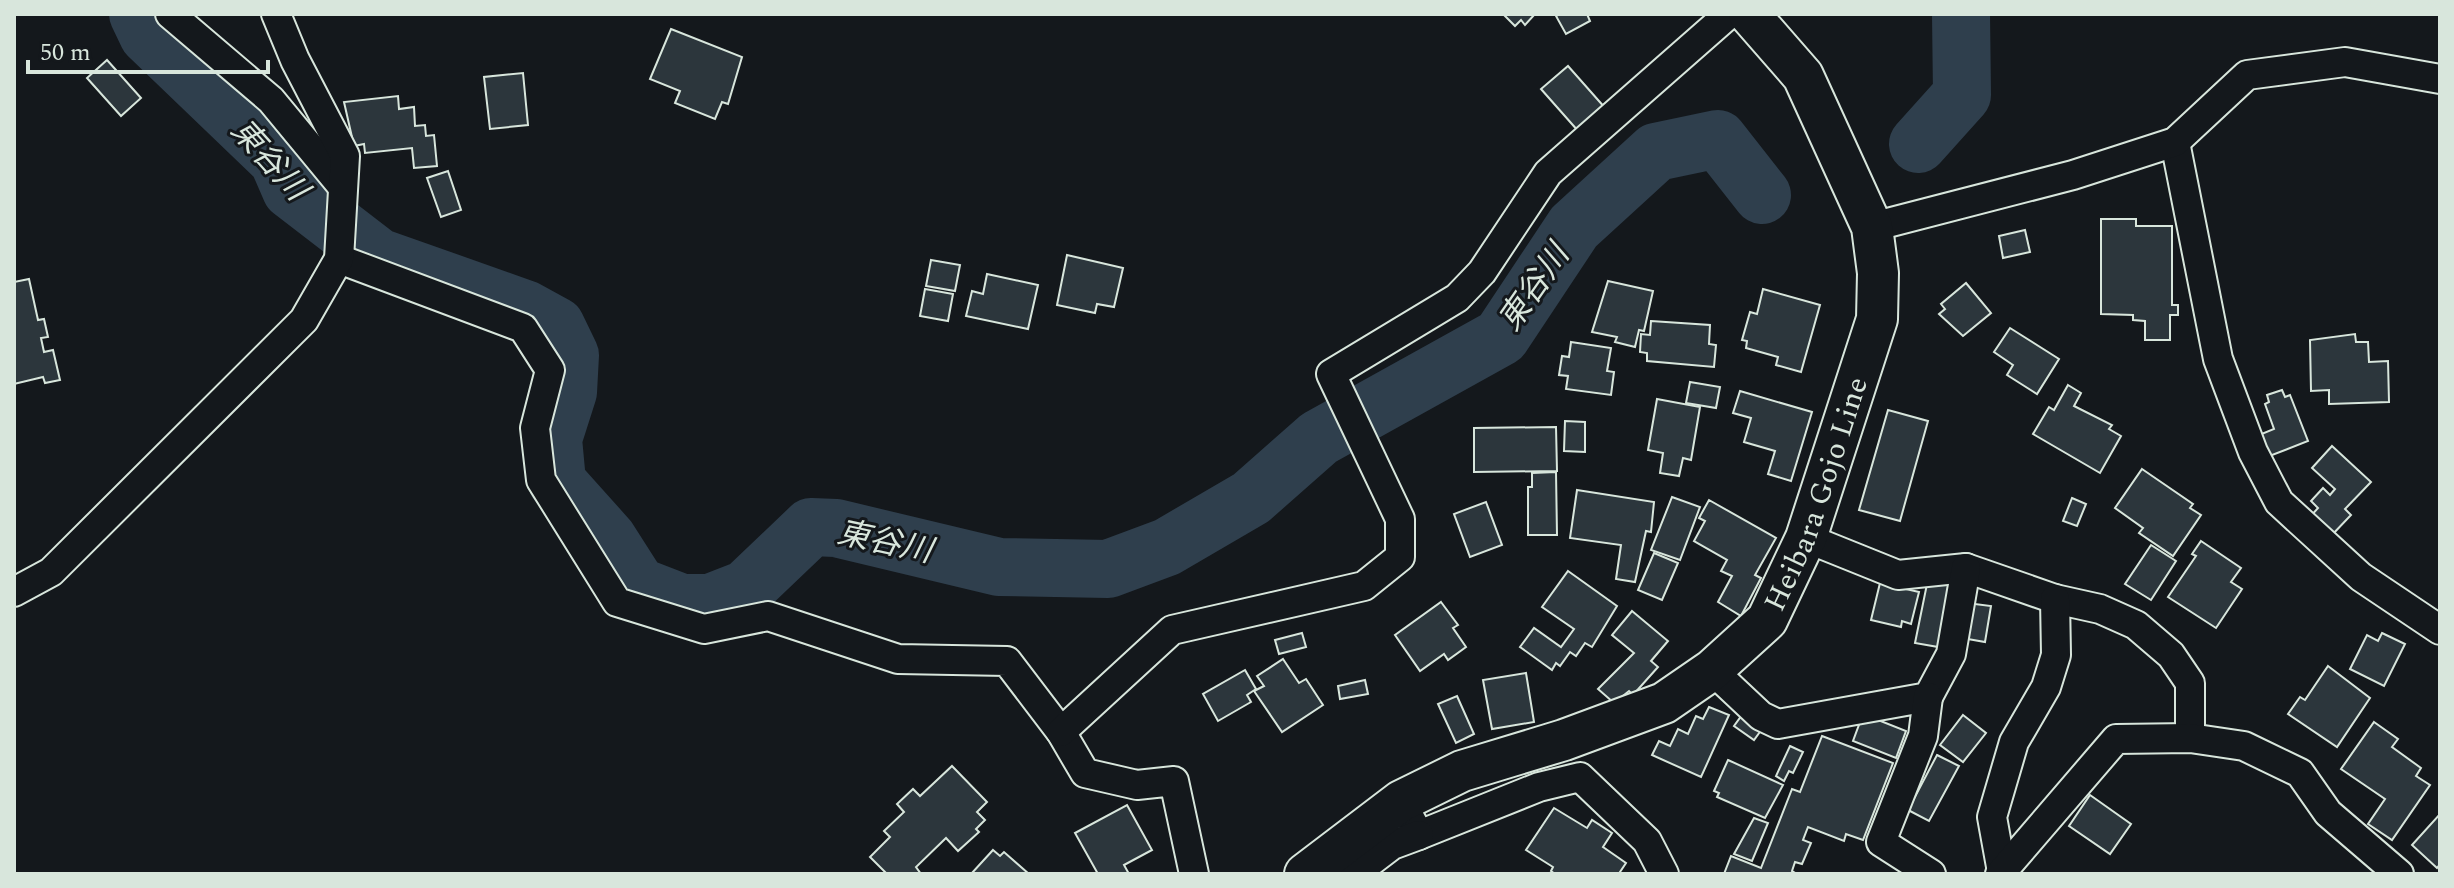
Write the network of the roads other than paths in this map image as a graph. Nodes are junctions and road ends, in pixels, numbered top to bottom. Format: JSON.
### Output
{"nodes":[{"id":1,"x":170,"y":14,"type":"edge"},
{"id":2,"x":276,"y":14,"type":"edge"},
{"id":3,"x":1729,"y":14,"type":"edge"},
{"id":4,"x":1749,"y":14,"type":"edge"},
{"id":5,"x":2440,"y":79,"type":"edge"},
{"id":6,"x":2175,"y":142,"type":"junction"},
{"id":7,"x":342,"y":186,"type":"junction"},
{"id":8,"x":1872,"y":227,"type":"junction"},
{"id":9,"x":339,"y":259,"type":"junction"},
{"id":10,"x":1806,"y":538,"type":"junction"},
{"id":11,"x":1966,"y":568,"type":"junction"},
{"id":12,"x":14,"y":592,"type":"edge"},
{"id":13,"x":2055,"y":599,"type":"junction"},
{"id":14,"x":2440,"y":630,"type":"edge"},
{"id":15,"x":1712,"y":670,"type":"junction"},
{"id":16,"x":1928,"y":697,"type":"junction"},
{"id":17,"x":1061,"y":732,"type":"junction"},
{"id":18,"x":2190,"y":738,"type":"junction"},
{"id":19,"x":1410,"y":818,"type":"junction"},
{"id":20,"x":1661,"y":873,"type":"edge"},
{"id":21,"x":2001,"y":873,"type":"edge"},
{"id":22,"x":1194,"y":874,"type":"edge"},
{"id":23,"x":1305,"y":874,"type":"edge"},
{"id":24,"x":1354,"y":874,"type":"edge"},
{"id":25,"x":1931,"y":874,"type":"edge"},
{"id":26,"x":2399,"y":874,"type":"edge"}],
"edges":[{"from":1,"to":7,"type":"street"},
{"from":2,"to":7,"type":"street"},
{"from":3,"to":17,"type":"street"},
{"from":4,"to":8,"type":"main road","name":"Heibara Gojo Line"},
{"from":5,"to":6,"type":"street"},
{"from":6,"to":8,"type":"street"},
{"from":6,"to":14,"type":"street"},
{"from":7,"to":9,"type":"street"},
{"from":8,"to":10,"type":"main road","name":"Heibara Gojo Line"},
{"from":9,"to":12,"type":"street"},
{"from":9,"to":17,"type":"street"},
{"from":10,"to":11,"type":"street"},
{"from":10,"to":15,"type":"main road","name":"Heibara Gojo Line"},
{"from":11,"to":13,"type":"street"},
{"from":11,"to":16,"type":"street"},
{"from":13,"to":18,"type":"street"},
{"from":13,"to":21,"type":"street"},
{"from":15,"to":16,"type":"street"},
{"from":15,"to":19,"type":"main road","name":"Heibara Gojo Line"},
{"from":16,"to":25,"type":"street"},
{"from":17,"to":22,"type":"street"},
{"from":18,"to":21,"type":"street"},
{"from":18,"to":26,"type":"street"},
{"from":19,"to":20,"type":"street"},
{"from":19,"to":23,"type":"main road","name":"Heibara Gojo Line"},
{"from":19,"to":24,"type":"street"}]}
